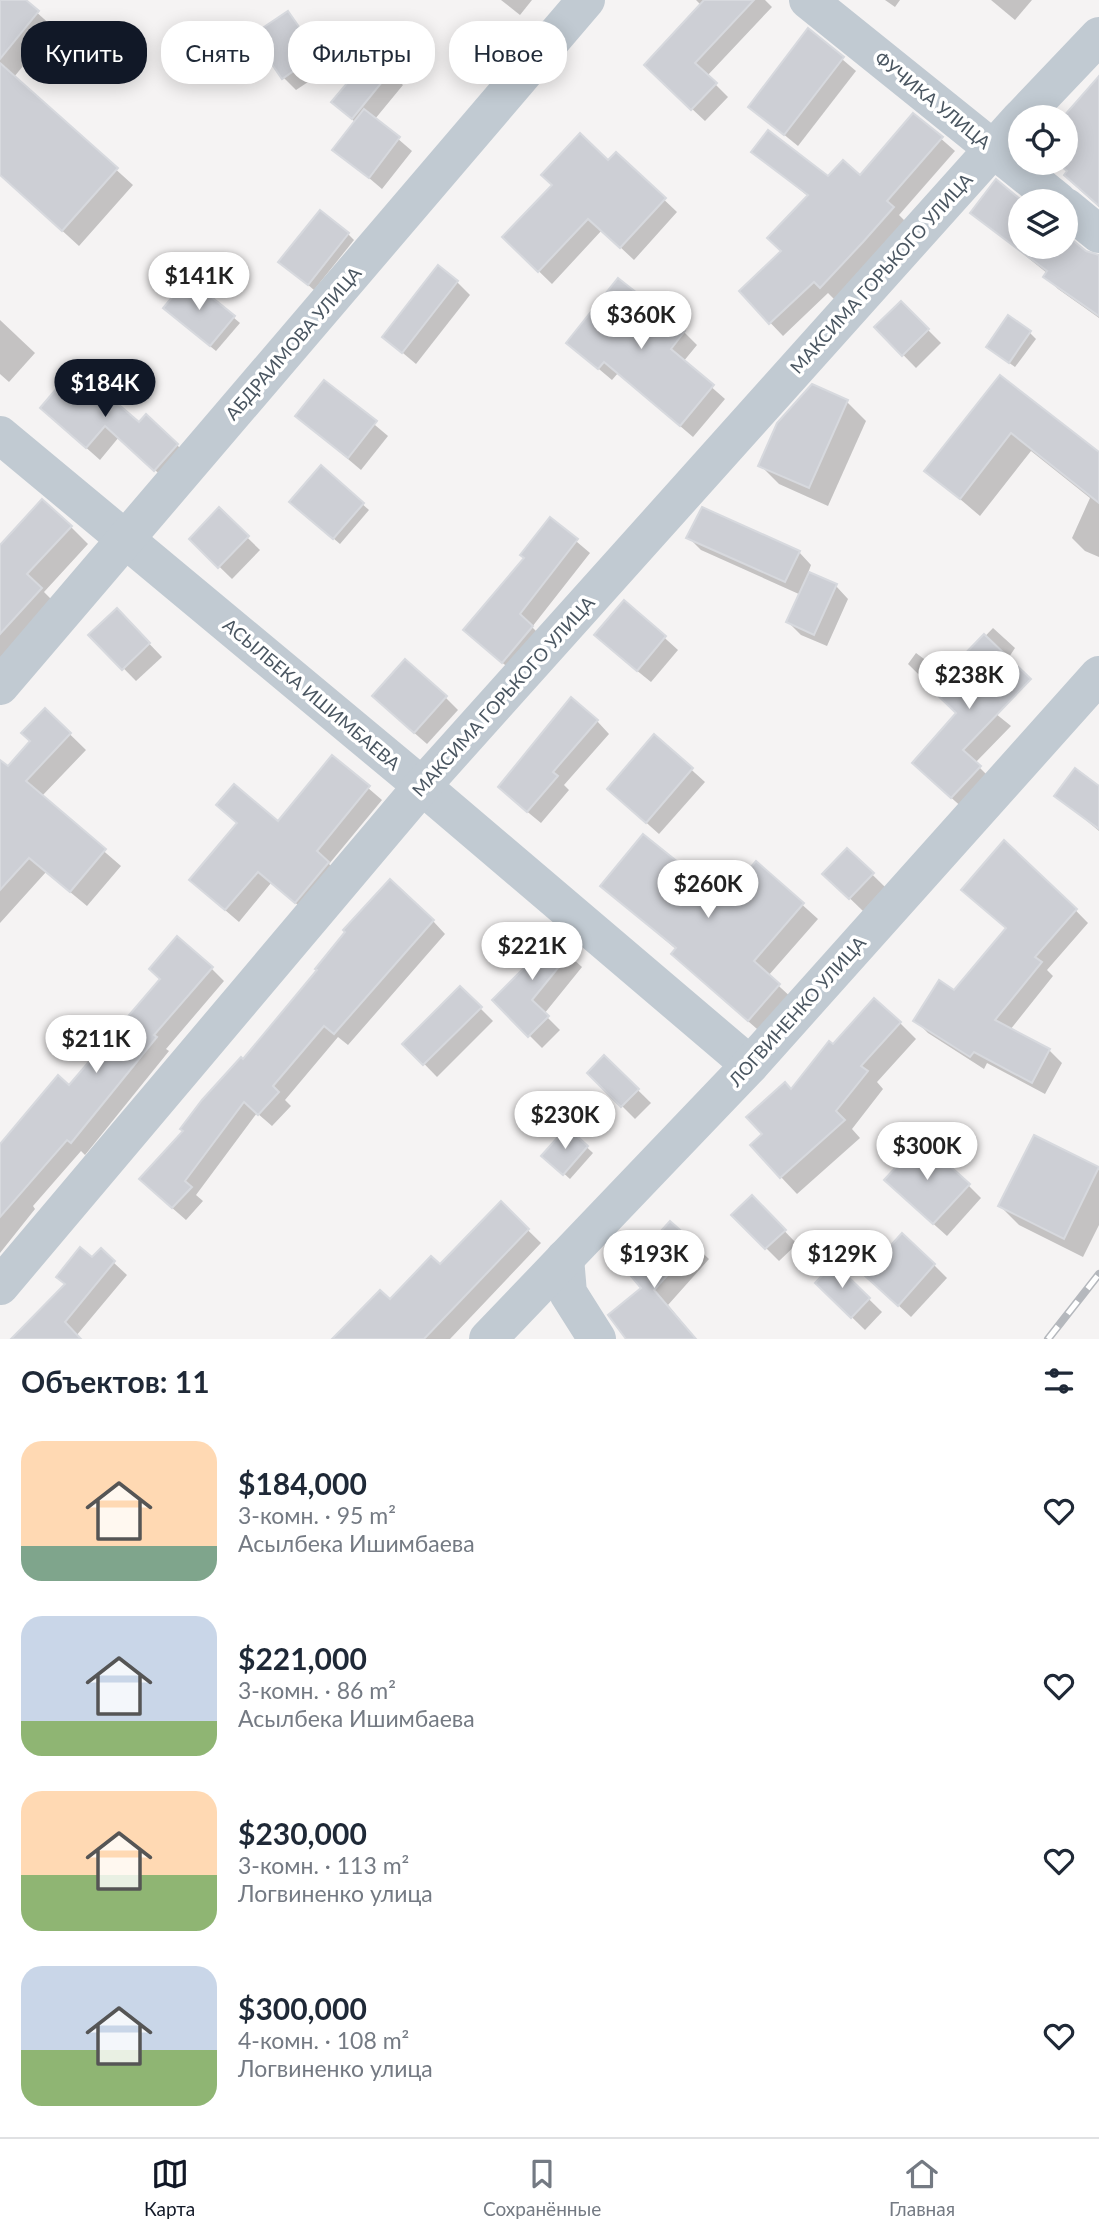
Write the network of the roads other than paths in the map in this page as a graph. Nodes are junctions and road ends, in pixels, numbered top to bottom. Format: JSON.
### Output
{"nodes":[{"id":1,"x":586,"y":0,"type":"edge"},
{"id":2,"x":808,"y":0,"type":"edge"},
{"id":3,"x":1099,"y":36,"type":"edge"},
{"id":4,"x":1033,"y":105,"type":"edge"},
{"id":5,"x":1008,"y":131,"type":"edge"},
{"id":6,"x":992,"y":148,"type":"junction"},
{"id":7,"x":1043,"y":189,"type":"edge"},
{"id":8,"x":1078,"y":217,"type":"edge"},
{"id":9,"x":1099,"y":234,"type":"edge"},
{"id":10,"x":0,"y":435,"type":"edge"},
{"id":11,"x":126,"y":538,"type":"junction"},
{"id":12,"x":1099,"y":675,"type":"edge"},
{"id":13,"x":0,"y":686,"type":"edge"},
{"id":14,"x":422,"y":786,"type":"junction"},
{"id":15,"x":750,"y":1065,"type":"junction"},
{"id":16,"x":565,"y":1258,"type":"junction"},
{"id":17,"x":0,"y":1286,"type":"edge"},
{"id":18,"x":488,"y":1339,"type":"edge"},
{"id":19,"x":597,"y":1339,"type":"edge"}],
"edges":[{"from":1,"to":11,"type":"street","name":"АБДРАИМОВА УЛИЦА"},
{"from":2,"to":6,"type":"street","name":"ФУЧИКА УЛИЦА"},
{"from":3,"to":4,"type":"street","name":"МАКСИМА ГОРЬКОГО УЛИЦА"},
{"from":5,"to":6,"type":"street","name":"МАКСИМА ГОРЬКОГО УЛИЦА"},
{"from":6,"to":7,"type":"street","name":"ФУЧИКА УЛИЦА"},
{"from":6,"to":14,"type":"street","name":"МАКСИМА ГОРЬКОГО УЛИЦА"},
{"from":8,"to":9,"type":"street"},
{"from":10,"to":11,"type":"street","name":"АСЫЛБЕКА ИШИМБАЕВА"},
{"from":11,"to":13,"type":"street","name":"АБДРАИМОВА УЛИЦА"},
{"from":11,"to":14,"type":"street","name":"АСЫЛБЕКА ИШИМБАЕВА"},
{"from":12,"to":15,"type":"street","name":"ЛОГВИНЕНКО УЛИЦА"},
{"from":14,"to":15,"type":"street","name":"АСЫЛБЕКА ИШИМБАЕВА"},
{"from":14,"to":17,"type":"street","name":"МАКСИМА ГОРЬКОГО УЛИЦА"},
{"from":15,"to":16,"type":"street","name":"ЛОГВИНЕНКО УЛИЦА"},
{"from":16,"to":18,"type":"street","name":"ЛОГВИНЕНКО УЛИЦА"},
{"from":16,"to":19,"type":"street"}]}
